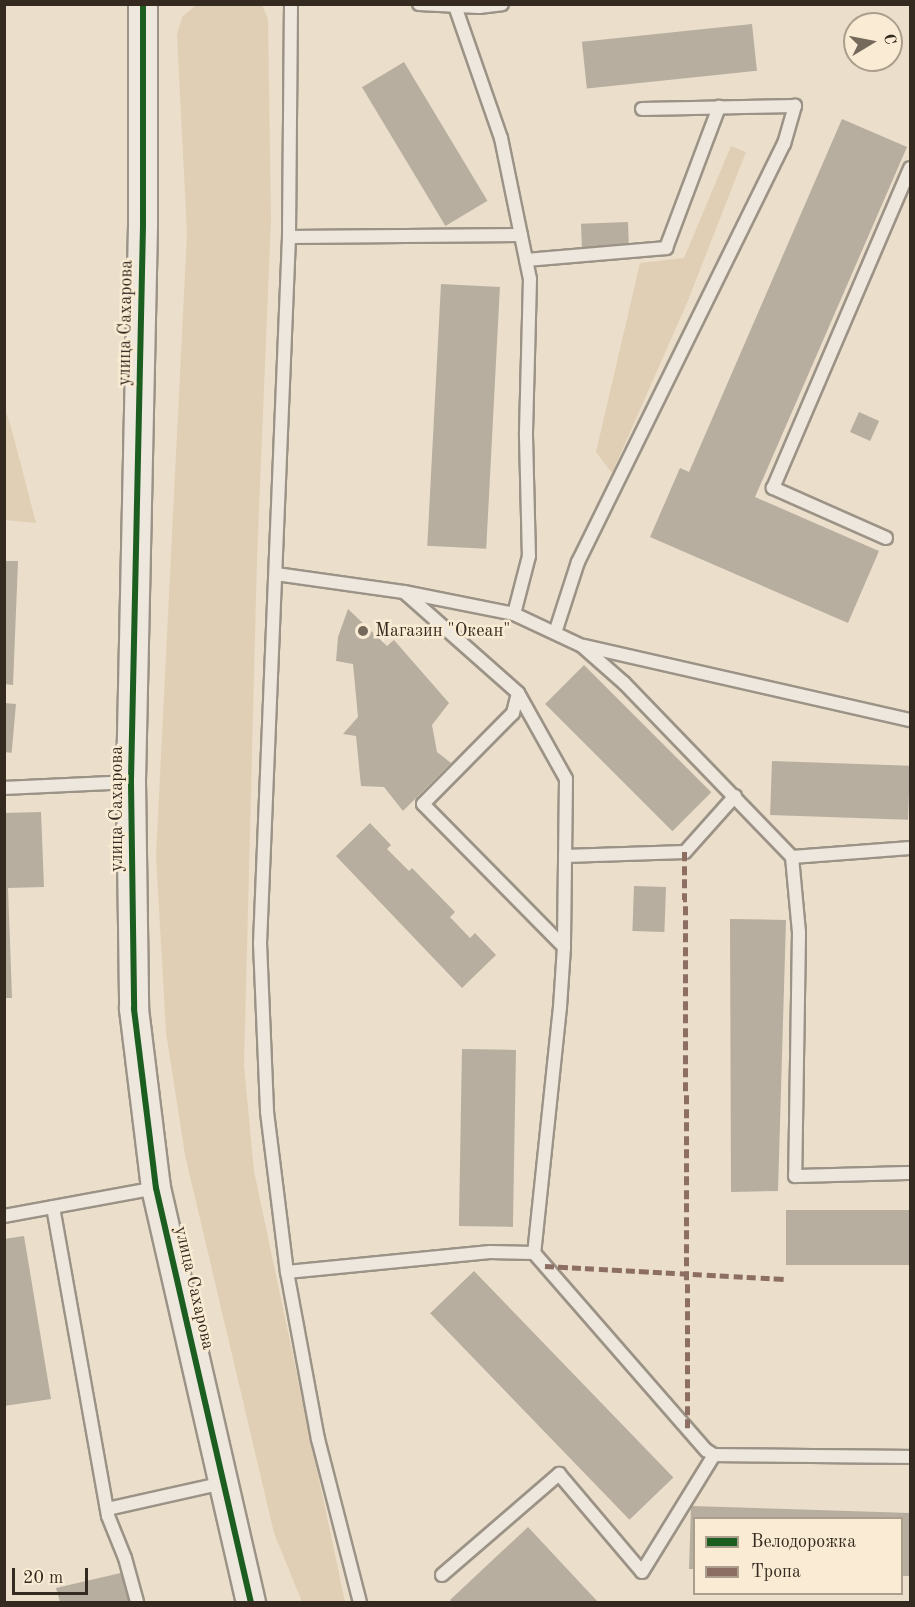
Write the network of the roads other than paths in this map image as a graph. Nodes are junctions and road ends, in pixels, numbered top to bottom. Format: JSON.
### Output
{"nodes":[{"id":1,"x":143,"y":4,"type":"edge"},
{"id":2,"x":291,"y":4,"type":"edge"},
{"id":3,"x":419,"y":4,"type":"edge"},
{"id":4,"x":502,"y":4,"type":"edge"},
{"id":5,"x":456,"y":5,"type":"edge"},
{"id":6,"x":719,"y":107,"type":"junction"},
{"id":7,"x":642,"y":109,"type":"dead end"},
{"id":8,"x":910,"y":168,"type":"edge"},
{"id":9,"x":521,"y":236,"type":"junction"},
{"id":10,"x":289,"y":237,"type":"junction"},
{"id":11,"x":526,"y":260,"type":"junction"},
{"id":12,"x":886,"y":538,"type":"dead end"},
{"id":13,"x":276,"y":574,"type":"junction"},
{"id":14,"x":404,"y":592,"type":"junction"},
{"id":15,"x":514,"y":614,"type":"junction"},
{"id":16,"x":555,"y":633,"type":"junction"},
{"id":17,"x":582,"y":646,"type":"junction"},
{"id":18,"x":518,"y":693,"type":"junction"},
{"id":19,"x":910,"y":720,"type":"edge"},
{"id":20,"x":131,"y":782,"type":"junction"},
{"id":21,"x":4,"y":788,"type":"edge"},
{"id":22,"x":735,"y":796,"type":"junction"},
{"id":23,"x":910,"y":848,"type":"edge"},
{"id":24,"x":565,"y":856,"type":"junction"},
{"id":25,"x":792,"y":857,"type":"junction"},
{"id":26,"x":564,"y":947,"type":"junction"},
{"id":27,"x":910,"y":1173,"type":"edge"},
{"id":28,"x":156,"y":1188,"type":"junction"},
{"id":29,"x":53,"y":1207,"type":"junction"},
{"id":30,"x":4,"y":1216,"type":"edge"},
{"id":31,"x":534,"y":1253,"type":"junction"},
{"id":32,"x":287,"y":1272,"type":"junction"},
{"id":33,"x":714,"y":1455,"type":"junction"},
{"id":34,"x":910,"y":1457,"type":"edge"},
{"id":35,"x":223,"y":1483,"type":"junction"},
{"id":36,"x":107,"y":1509,"type":"junction"},
{"id":37,"x":442,"y":1575,"type":"dead end"},
{"id":38,"x":137,"y":1602,"type":"edge"},
{"id":39,"x":251,"y":1602,"type":"edge"},
{"id":40,"x":360,"y":1602,"type":"edge"}],
"edges":[{"from":1,"to":20,"type":"street","name":"улица Сахарова"},
{"from":2,"to":10,"type":"lane"},
{"from":3,"to":5,"type":"lane"},
{"from":4,"to":5,"type":"lane"},
{"from":5,"to":9,"type":"lane"},
{"from":6,"to":7,"type":"lane"},
{"from":6,"to":11,"type":"lane"},
{"from":6,"to":16,"type":"lane"},
{"from":8,"to":12,"type":"lane"},
{"from":9,"to":10,"type":"lane"},
{"from":9,"to":11,"type":"lane"},
{"from":10,"to":13,"type":"lane"},
{"from":11,"to":15,"type":"lane"},
{"from":13,"to":14,"type":"lane"},
{"from":13,"to":32,"type":"lane"},
{"from":14,"to":15,"type":"lane"},
{"from":14,"to":18,"type":"lane"},
{"from":15,"to":16,"type":"lane"},
{"from":16,"to":17,"type":"lane"},
{"from":17,"to":19,"type":"lane"},
{"from":17,"to":22,"type":"lane"},
{"from":18,"to":24,"type":"lane"},
{"from":18,"to":26,"type":"lane"},
{"from":20,"to":21,"type":"lane"},
{"from":20,"to":28,"type":"street","name":"улица Сахарова"},
{"from":22,"to":24,"type":"lane"},
{"from":22,"to":25,"type":"lane"},
{"from":23,"to":25,"type":"lane"},
{"from":24,"to":26,"type":"lane"},
{"from":25,"to":27,"type":"lane"},
{"from":26,"to":31,"type":"lane"},
{"from":28,"to":29,"type":"lane"},
{"from":28,"to":35,"type":"street","name":"улица Сахарова"},
{"from":29,"to":30,"type":"lane"},
{"from":29,"to":36,"type":"lane"},
{"from":31,"to":32,"type":"lane"},
{"from":31,"to":33,"type":"lane"},
{"from":32,"to":40,"type":"lane"},
{"from":33,"to":34,"type":"lane"},
{"from":33,"to":37,"type":"lane"},
{"from":35,"to":36,"type":"lane"},
{"from":35,"to":39,"type":"street","name":"улица Сахарова"},
{"from":36,"to":38,"type":"lane"}]}
